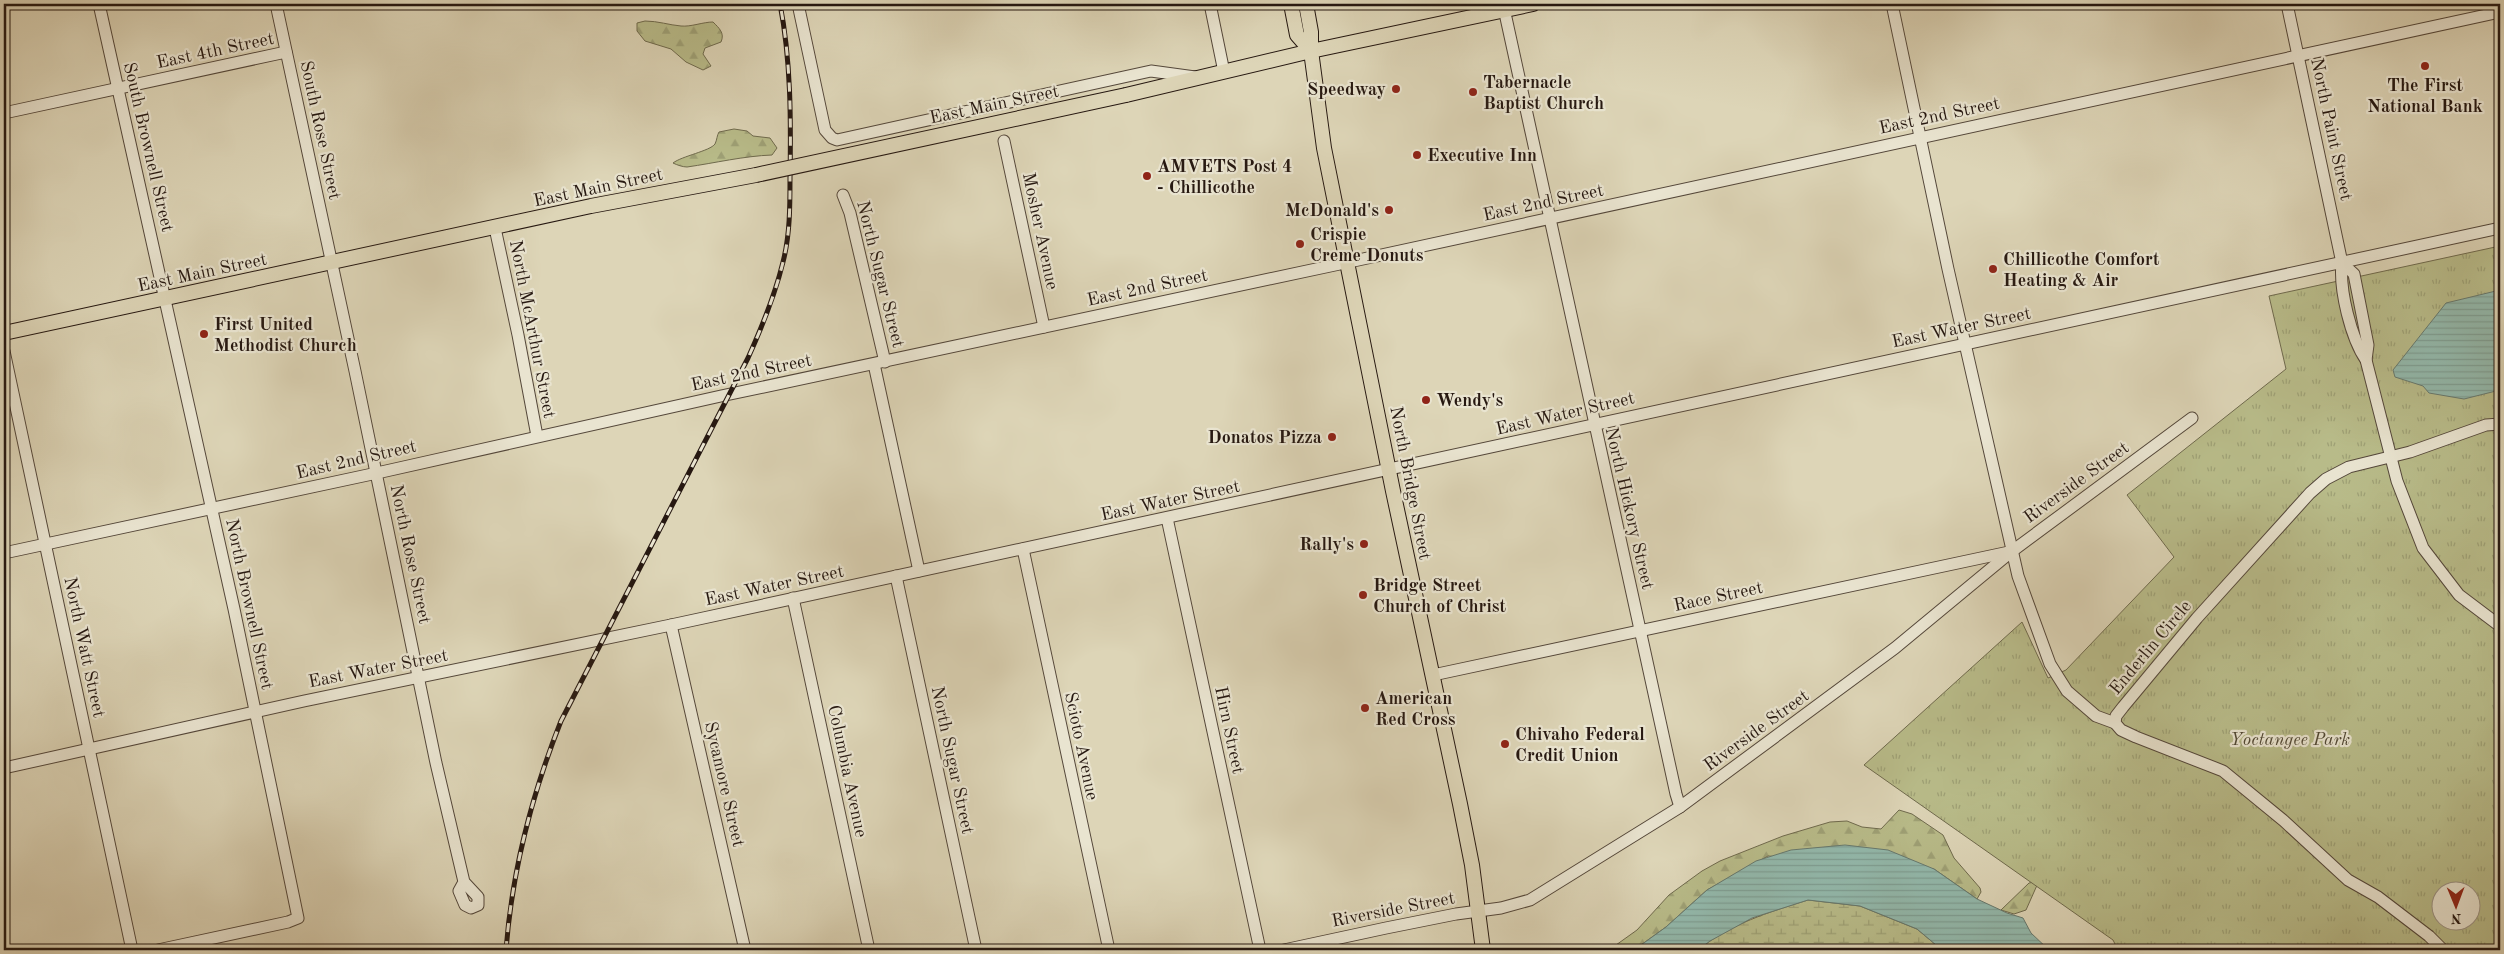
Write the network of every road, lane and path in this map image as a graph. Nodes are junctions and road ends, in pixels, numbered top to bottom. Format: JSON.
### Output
{"nodes":[{"id":1,"x":99,"y":4,"type":"edge"},
{"id":2,"x":276,"y":4,"type":"edge"},
{"id":3,"x":798,"y":4,"type":"edge"},
{"id":4,"x":1210,"y":4,"type":"edge"},
{"id":5,"x":1291,"y":4,"type":"edge"},
{"id":6,"x":1306,"y":4,"type":"edge"},
{"id":7,"x":1533,"y":4,"type":"edge"},
{"id":8,"x":1892,"y":4,"type":"edge"},
{"id":9,"x":2287,"y":4,"type":"edge"},
{"id":10,"x":1504,"y":7,"type":"edge"},
{"id":11,"x":2500,"y":12,"type":"edge"},
{"id":12,"x":1311,"y":51,"type":"junction"},
{"id":13,"x":286,"y":52,"type":"junction"},
{"id":14,"x":2298,"y":56,"type":"junction"},
{"id":15,"x":1224,"y":72,"type":"junction"},
{"id":16,"x":1199,"y":78,"type":"junction"},
{"id":17,"x":117,"y":89,"type":"junction"},
{"id":18,"x":4,"y":113,"type":"edge"},
{"id":19,"x":1920,"y":138,"type":"junction"},
{"id":20,"x":1004,"y":141,"type":"dead end"},
{"id":21,"x":843,"y":195,"type":"dead end"},
{"id":22,"x":1550,"y":217,"type":"junction"},
{"id":23,"x":494,"y":228,"type":"junction"},
{"id":24,"x":2500,"y":228,"type":"edge"},
{"id":25,"x":1349,"y":262,"type":"junction"},
{"id":26,"x":2342,"y":262,"type":"junction"},
{"id":27,"x":330,"y":264,"type":"junction"},
{"id":28,"x":166,"y":299,"type":"junction"},
{"id":29,"x":1044,"y":327,"type":"junction"},
{"id":30,"x":4,"y":334,"type":"edge"},
{"id":31,"x":1965,"y":344,"type":"junction"},
{"id":32,"x":4,"y":351,"type":"edge"},
{"id":33,"x":879,"y":363,"type":"junction"},
{"id":34,"x":2192,"y":418,"type":"dead end"},
{"id":35,"x":1593,"y":424,"type":"junction"},
{"id":36,"x":2500,"y":424,"type":"edge"},
{"id":37,"x":537,"y":436,"type":"junction"},
{"id":38,"x":2392,"y":456,"type":"junction"},
{"id":39,"x":1389,"y":469,"type":"junction"},
{"id":40,"x":377,"y":473,"type":"junction"},
{"id":41,"x":212,"y":509,"type":"junction"},
{"id":42,"x":1166,"y":518,"type":"junction"},
{"id":43,"x":46,"y":544,"type":"junction"},
{"id":44,"x":1023,"y":549,"type":"junction"},
{"id":45,"x":2011,"y":552,"type":"junction"},
{"id":46,"x":4,"y":553,"type":"edge"},
{"id":47,"x":919,"y":571,"type":"junction"},
{"id":48,"x":896,"y":576,"type":"junction"},
{"id":49,"x":794,"y":598,"type":"junction"},
{"id":50,"x":671,"y":625,"type":"junction"},
{"id":51,"x":2500,"y":626,"type":"edge"},
{"id":52,"x":1641,"y":630,"type":"junction"},
{"id":53,"x":1433,"y":675,"type":"junction"},
{"id":54,"x":418,"y":678,"type":"junction"},
{"id":55,"x":255,"y":713,"type":"junction"},
{"id":56,"x":2115,"y":723,"type":"junction"},
{"id":57,"x":89,"y":750,"type":"junction"},
{"id":58,"x":4,"y":768,"type":"edge"},
{"id":59,"x":1680,"y":807,"type":"junction"},
{"id":60,"x":464,"y":882,"type":"dead end"},
{"id":61,"x":1478,"y":911,"type":"junction"},
{"id":62,"x":132,"y":950,"type":"edge"},
{"id":63,"x":158,"y":950,"type":"edge"},
{"id":64,"x":745,"y":950,"type":"edge"},
{"id":65,"x":869,"y":950,"type":"edge"},
{"id":66,"x":976,"y":950,"type":"edge"},
{"id":67,"x":1109,"y":950,"type":"edge"},
{"id":68,"x":1260,"y":950,"type":"edge"},
{"id":69,"x":1284,"y":950,"type":"edge"},
{"id":70,"x":1483,"y":950,"type":"edge"},
{"id":71,"x":2443,"y":950,"type":"edge"}],
"edges":[{"from":1,"to":17,"type":"street","name":"South Brownell Street"},
{"from":2,"to":13,"type":"street","name":"South Rose Street"},
{"from":3,"to":16,"type":"street","name":"East Main Street"},
{"from":4,"to":15,"type":"street"},
{"from":5,"to":12,"type":"main road"},
{"from":6,"to":12,"type":"main road","name":"North Bridge Street"},
{"from":7,"to":10,"type":"main road","name":"East Main Street"},
{"from":8,"to":19,"type":"street"},
{"from":9,"to":14,"type":"street","name":"North Paint Street"},
{"from":10,"to":12,"type":"main road","name":"East Main Street"},
{"from":10,"to":22,"type":"street","name":"North Hickory Street"},
{"from":11,"to":14,"type":"street","name":"East 2nd Street"},
{"from":12,"to":15,"type":"main road","name":"East Main Street"},
{"from":12,"to":25,"type":"main road","name":"North Bridge Street"},
{"from":13,"to":17,"type":"street","name":"East 4th Street"},
{"from":13,"to":27,"type":"street","name":"South Rose Street"},
{"from":14,"to":19,"type":"street","name":"East 2nd Street"},
{"from":14,"to":26,"type":"street","name":"North Paint Street"},
{"from":15,"to":16,"type":"main road","name":"East Main Street"},
{"from":16,"to":23,"type":"main road","name":"East Main Street","bridge":true},
{"from":17,"to":18,"type":"street","name":"East 4th Street"},
{"from":17,"to":28,"type":"street","name":"South Brownell Street"},
{"from":19,"to":22,"type":"street","name":"East 2nd Street"},
{"from":19,"to":31,"type":"street"},
{"from":20,"to":29,"type":"street","name":"Mosher Avenue"},
{"from":21,"to":33,"type":"street","name":"North Sugar Street"},
{"from":22,"to":25,"type":"street","name":"East 2nd Street"},
{"from":22,"to":35,"type":"street","name":"North Hickory Street"},
{"from":23,"to":27,"type":"main road","name":"East Main Street"},
{"from":23,"to":37,"type":"street","name":"North McArthur Street"},
{"from":24,"to":26,"type":"street","name":"East Water Street"},
{"from":25,"to":29,"type":"street","name":"East 2nd Street"},
{"from":25,"to":39,"type":"main road","name":"North Bridge Street"},
{"from":26,"to":31,"type":"street","name":"East Water Street"},
{"from":26,"to":38,"type":"street","name":"North Paint Street"},
{"from":27,"to":28,"type":"main road","name":"East Main Street"},
{"from":27,"to":40,"type":"street","name":"North Rose Street"},
{"from":28,"to":30,"type":"main road","name":"East Main Street"},
{"from":28,"to":41,"type":"street","name":"North Brownell Street"},
{"from":29,"to":33,"type":"street","name":"East 2nd Street"},
{"from":31,"to":35,"type":"street","name":"East Water Street"},
{"from":31,"to":45,"type":"street"},
{"from":32,"to":43,"type":"street","name":"North Watt Street"},
{"from":33,"to":37,"type":"street","name":"East 2nd Street"},
{"from":33,"to":47,"type":"street","name":"North Sugar Street"},
{"from":34,"to":45,"type":"street","name":"Riverside Street"},
{"from":35,"to":39,"type":"street","name":"East Water Street"},
{"from":35,"to":52,"type":"street","name":"North Hickory Street"},
{"from":36,"to":38,"type":"street","name":"Enderlin Circle"},
{"from":37,"to":40,"type":"street","name":"East 2nd Street"},
{"from":38,"to":51,"type":"street","name":"North Paint Street"},
{"from":38,"to":56,"type":"street","name":"Enderlin Circle"},
{"from":39,"to":42,"type":"street","name":"East Water Street"},
{"from":39,"to":53,"type":"main road","name":"North Bridge Street"},
{"from":40,"to":41,"type":"street","name":"East 2nd Street"},
{"from":40,"to":54,"type":"street","name":"North Rose Street"},
{"from":41,"to":43,"type":"street","name":"East 2nd Street"},
{"from":41,"to":55,"type":"street","name":"North Brownell Street"},
{"from":42,"to":44,"type":"street","name":"East Water Street"},
{"from":42,"to":68,"type":"street","name":"Hirn Street"},
{"from":43,"to":46,"type":"street","name":"East 2nd Street"},
{"from":43,"to":57,"type":"street","name":"North Watt Street"},
{"from":44,"to":47,"type":"street","name":"East Water Street"},
{"from":44,"to":67,"type":"street","name":"Scioto Avenue"},
{"from":45,"to":52,"type":"street","name":"Race Street"},
{"from":45,"to":56,"type":"street"},
{"from":45,"to":59,"type":"street","name":"Riverside Street"},
{"from":47,"to":48,"type":"street","name":"East Water Street"},
{"from":48,"to":49,"type":"street","name":"East Water Street"},
{"from":48,"to":66,"type":"street","name":"North Sugar Street"},
{"from":49,"to":50,"type":"street","name":"East Water Street"},
{"from":49,"to":65,"type":"street","name":"Columbia Avenue"},
{"from":50,"to":54,"type":"street","name":"East Water Street"},
{"from":50,"to":64,"type":"street","name":"Sycamore Street"},
{"from":52,"to":53,"type":"street","name":"Race Street"},
{"from":52,"to":59,"type":"street","name":"North Hickory Street"},
{"from":53,"to":61,"type":"main road","name":"North Bridge Street"},
{"from":54,"to":55,"type":"street","name":"East Water Street"},
{"from":54,"to":60,"type":"street","name":"North Rose Street"},
{"from":55,"to":57,"type":"street","name":"East Water Street"},
{"from":55,"to":63,"type":"street","name":"North Brownell Street"},
{"from":56,"to":71,"type":"street","name":"Enderlin Circle"},
{"from":57,"to":58,"type":"street","name":"East Water Street"},
{"from":57,"to":62,"type":"street","name":"North Watt Street"},
{"from":59,"to":61,"type":"street","name":"Riverside Street"},
{"from":61,"to":69,"type":"street","name":"Riverside Street"},
{"from":61,"to":70,"type":"main road","name":"North Bridge Street"}]}
